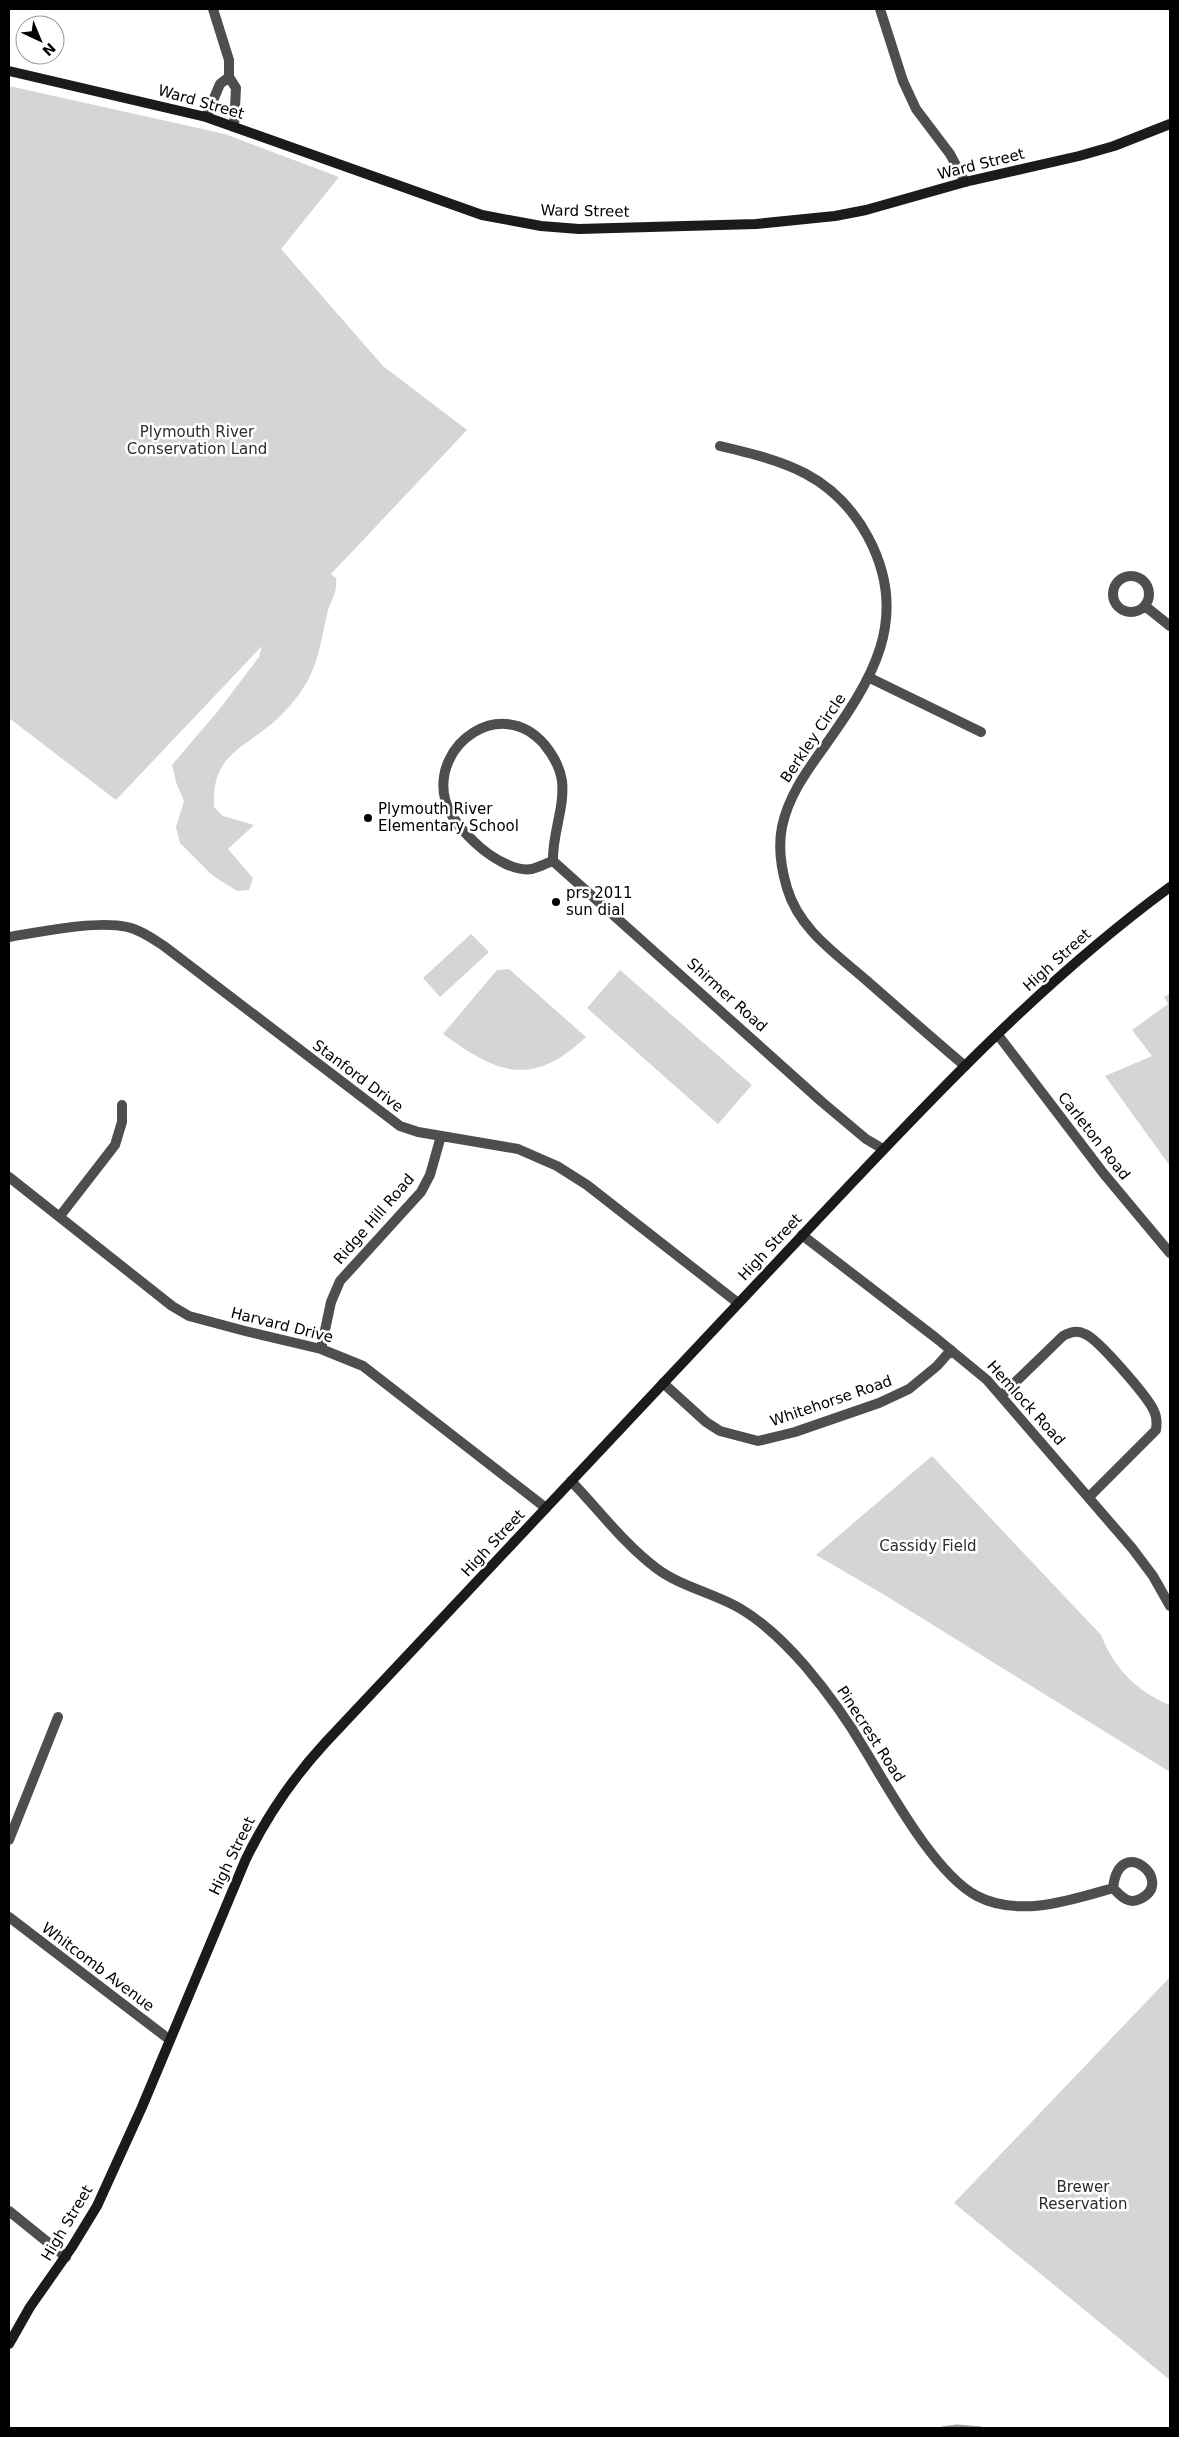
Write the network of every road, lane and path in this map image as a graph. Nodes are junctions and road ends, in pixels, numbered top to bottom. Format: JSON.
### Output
{"nodes":[{"id":1,"x":213,"y":9,"type":"edge"},
{"id":2,"x":880,"y":9,"type":"edge"},
{"id":3,"x":9,"y":71,"type":"edge"},
{"id":4,"x":229,"y":77,"type":"junction"},
{"id":5,"x":206,"y":117,"type":"junction"},
{"id":6,"x":1170,"y":124,"type":"edge"},
{"id":7,"x":234,"y":126,"type":"junction"},
{"id":8,"x":965,"y":182,"type":"junction"},
{"id":9,"x":720,"y":446,"type":"dead end"},
{"id":10,"x":1145,"y":606,"type":"dead end"},
{"id":11,"x":1170,"y":626,"type":"edge"},
{"id":12,"x":870,"y":678,"type":"junction"},
{"id":13,"x":981,"y":732,"type":"dead end"},
{"id":14,"x":554,"y":860,"type":"junction"},
{"id":15,"x":1170,"y":887,"type":"edge"},
{"id":16,"x":9,"y":937,"type":"edge"},
{"id":17,"x":998,"y":1034,"type":"junction"},
{"id":18,"x":965,"y":1066,"type":"junction"},
{"id":19,"x":122,"y":1106,"type":"dead end"},
{"id":20,"x":441,"y":1136,"type":"junction"},
{"id":21,"x":883,"y":1149,"type":"junction"},
{"id":22,"x":9,"y":1177,"type":"edge"},
{"id":23,"x":60,"y":1216,"type":"junction"},
{"id":24,"x":802,"y":1235,"type":"junction"},
{"id":25,"x":1170,"y":1253,"type":"edge"},
{"id":26,"x":738,"y":1302,"type":"junction"},
{"id":27,"x":321,"y":1349,"type":"junction"},
{"id":28,"x":951,"y":1350,"type":"junction"},
{"id":29,"x":663,"y":1383,"type":"junction"},
{"id":30,"x":1002,"y":1395,"type":"junction"},
{"id":31,"x":571,"y":1481,"type":"junction"},
{"id":32,"x":1088,"y":1497,"type":"junction"},
{"id":33,"x":546,"y":1508,"type":"junction"},
{"id":34,"x":1170,"y":1606,"type":"edge"},
{"id":35,"x":58,"y":1717,"type":"dead end"},
{"id":36,"x":9,"y":1840,"type":"edge"},
{"id":37,"x":1113,"y":1888,"type":"dead end"},
{"id":38,"x":9,"y":1918,"type":"edge"},
{"id":39,"x":170,"y":2040,"type":"junction"},
{"id":40,"x":9,"y":2211,"type":"edge"},
{"id":41,"x":66,"y":2257,"type":"junction"},
{"id":42,"x":9,"y":2344,"type":"edge"}],
"edges":[{"from":1,"to":4,"type":"street"},
{"from":2,"to":8,"type":"street"},
{"from":3,"to":5,"type":"main road","name":"Ward Street"},
{"from":4,"to":5,"type":"street"},
{"from":4,"to":7,"type":"street"},
{"from":5,"to":7,"type":"main road","name":"Ward Street"},
{"from":6,"to":8,"type":"main road","name":"Ward Street"},
{"from":7,"to":8,"type":"main road","name":"Ward Street"},
{"from":9,"to":12,"type":"street","name":"Berkley Circle"},
{"from":10,"to":11,"type":"street"},
{"from":12,"to":13,"type":"street"},
{"from":12,"to":18,"type":"street","name":"Berkley Circle"},
{"from":14,"to":14,"type":"street"},
{"from":14,"to":21,"type":"street","name":"Shirmer Road"},
{"from":15,"to":17,"type":"main road","name":"High Street"},
{"from":16,"to":20,"type":"street","name":"Stanford Drive"},
{"from":17,"to":18,"type":"main road","name":"High Street"},
{"from":17,"to":25,"type":"street","name":"Carleton Road"},
{"from":18,"to":21,"type":"main road","name":"High Street"},
{"from":19,"to":23,"type":"street"},
{"from":20,"to":26,"type":"street","name":"Stanford Drive"},
{"from":20,"to":27,"type":"street","name":"Ridge Hill Road"},
{"from":21,"to":24,"type":"main road","name":"High Street"},
{"from":22,"to":23,"type":"street","name":"Harvard Drive"},
{"from":23,"to":27,"type":"street","name":"Harvard Drive"},
{"from":24,"to":26,"type":"main road","name":"High Street"},
{"from":24,"to":28,"type":"street","name":"Hemlock Road"},
{"from":26,"to":29,"type":"main road","name":"High Street"},
{"from":27,"to":33,"type":"street","name":"Harvard Drive"},
{"from":28,"to":29,"type":"street","name":"Whitehorse Road"},
{"from":28,"to":30,"type":"street","name":"Hemlock Road"},
{"from":29,"to":31,"type":"main road","name":"High Street"},
{"from":30,"to":32,"type":"street","name":"Hemlock Road"},
{"from":30,"to":32,"type":"street"},
{"from":31,"to":33,"type":"main road","name":"High Street"},
{"from":31,"to":37,"type":"street","name":"Pinecrest Road"},
{"from":32,"to":34,"type":"street","name":"Hemlock Road"},
{"from":33,"to":39,"type":"main road","name":"High Street"},
{"from":35,"to":36,"type":"street"},
{"from":38,"to":39,"type":"street","name":"Whitcomb Avenue"},
{"from":39,"to":41,"type":"main road","name":"High Street"},
{"from":40,"to":41,"type":"street"},
{"from":41,"to":42,"type":"main road","name":"High Street"}]}
